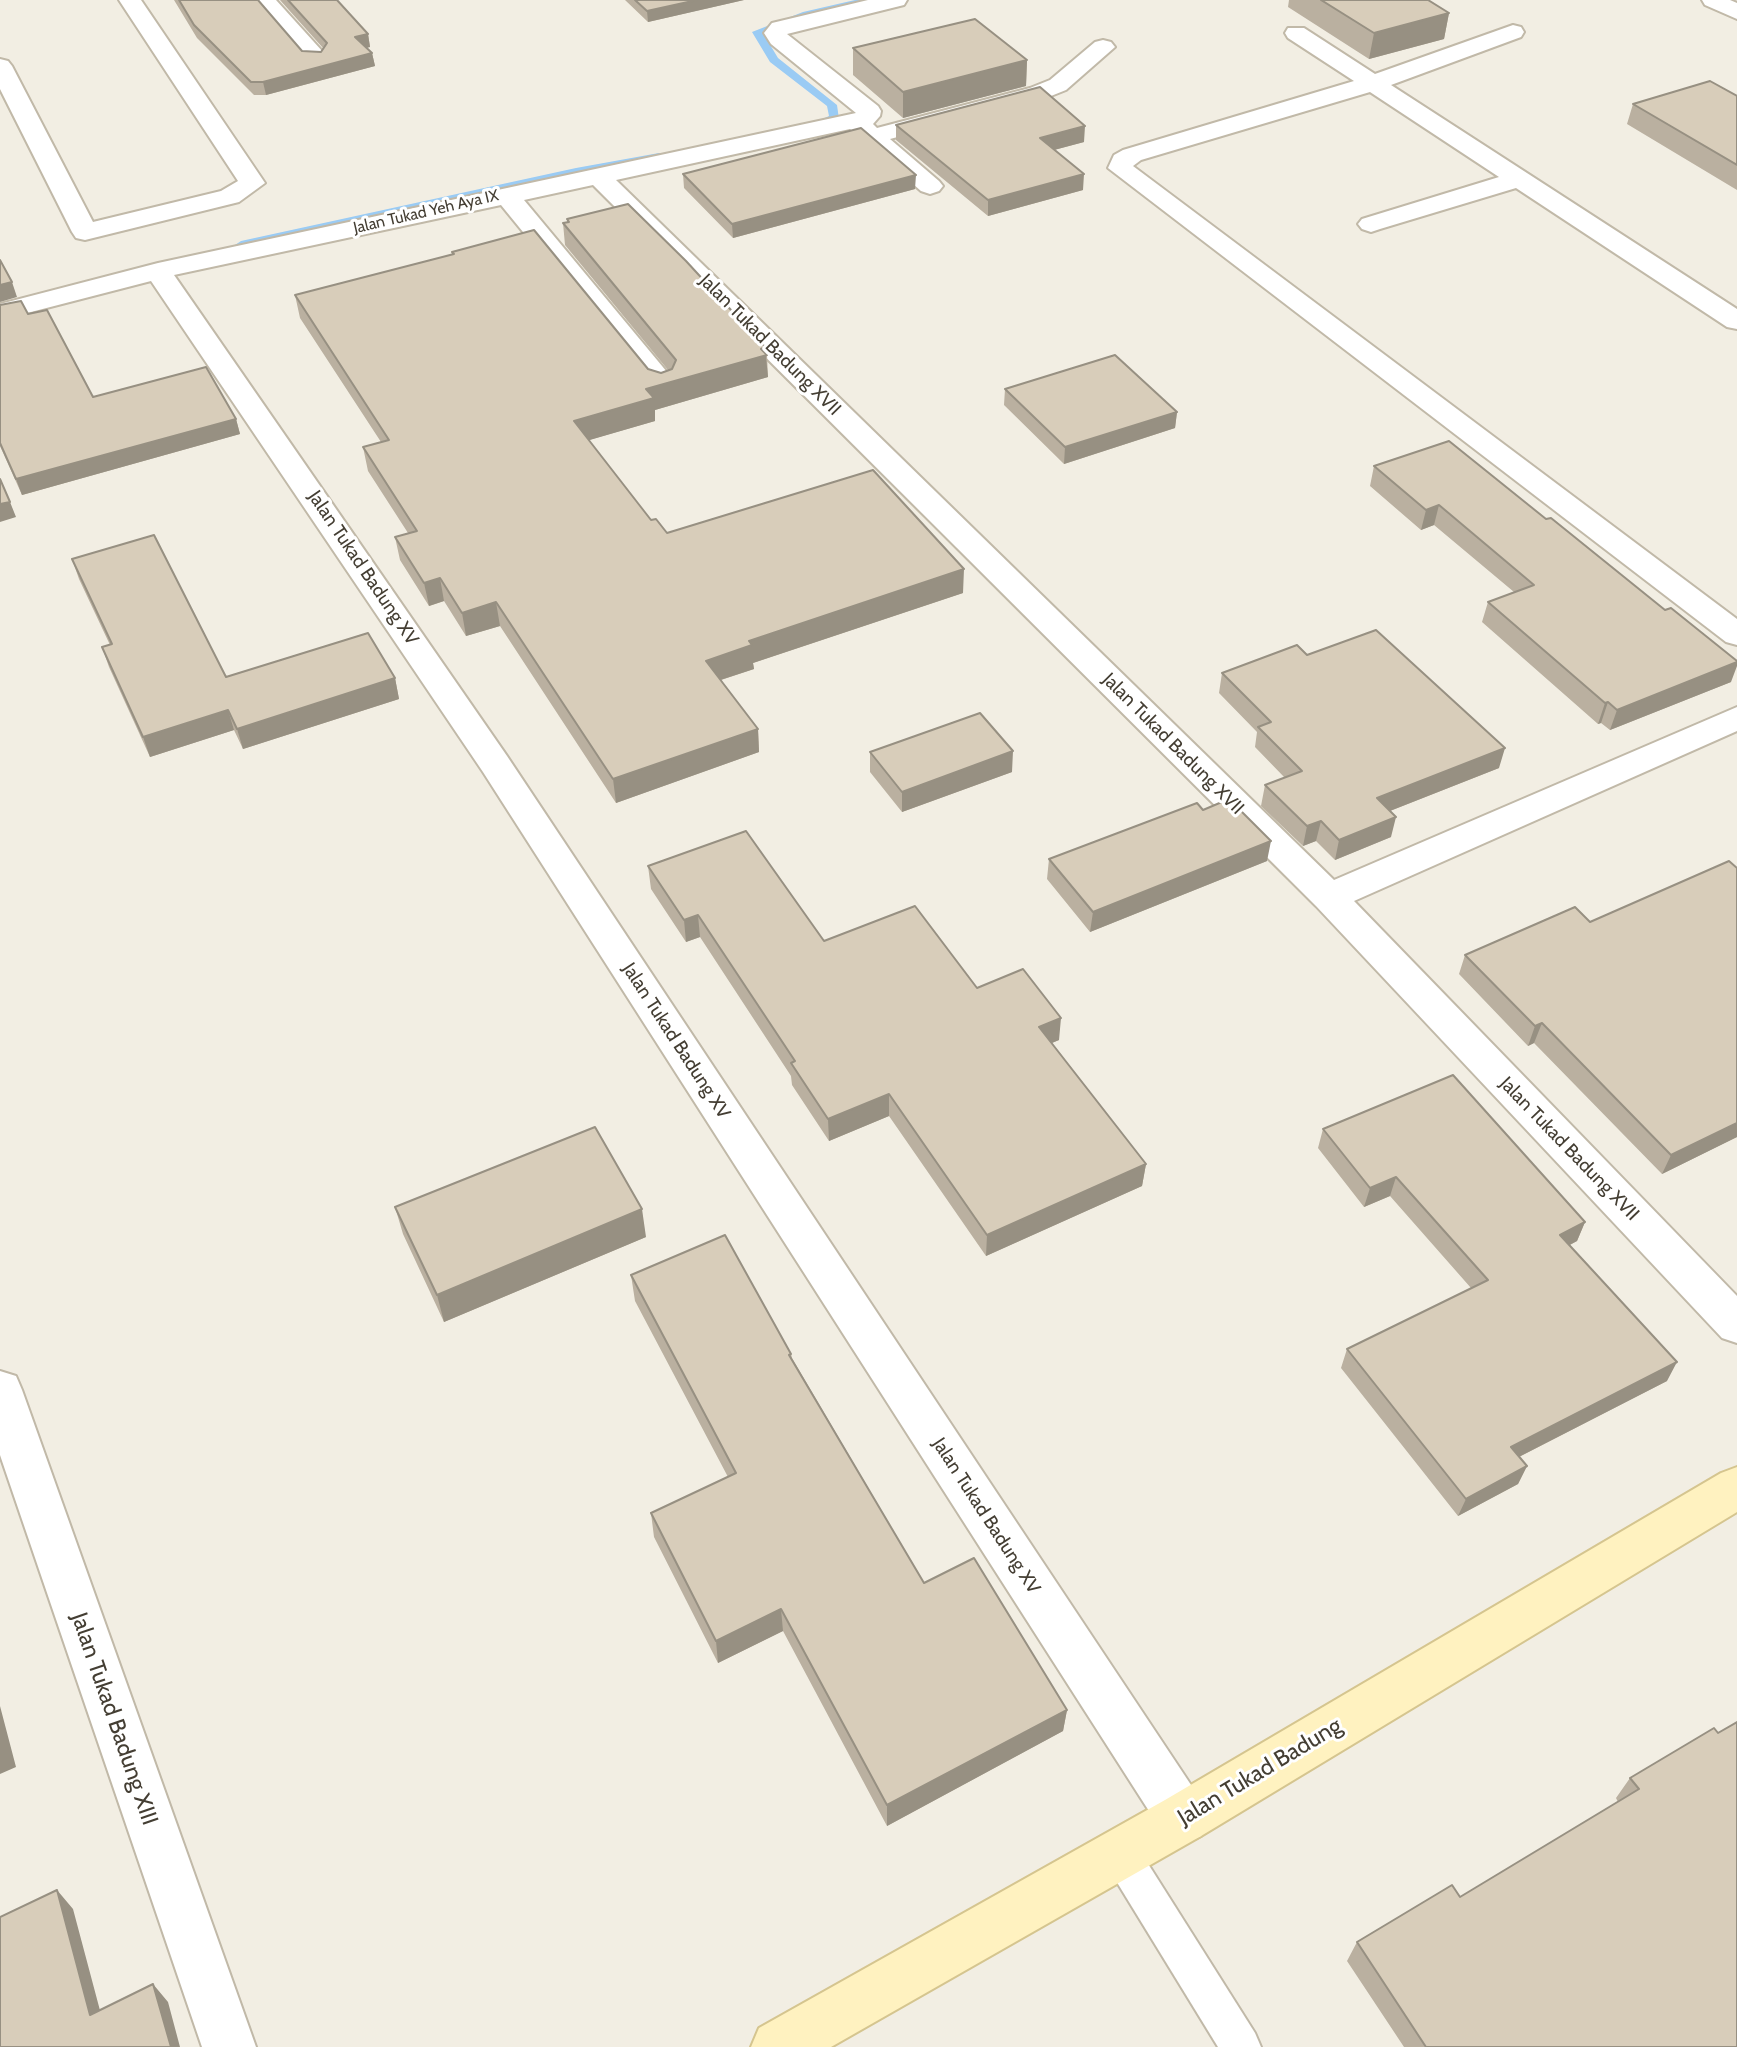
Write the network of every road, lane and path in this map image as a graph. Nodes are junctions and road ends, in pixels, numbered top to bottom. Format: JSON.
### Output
{"nodes":[{"id":1,"x":130,"y":0,"type":"edge"},
{"id":2,"x":264,"y":0,"type":"edge"},
{"id":3,"x":896,"y":0,"type":"edge"},
{"id":4,"x":1713,"y":0,"type":"edge"},
{"id":5,"x":1737,"y":12,"type":"edge"},
{"id":6,"x":1513,"y":32,"type":"dead end"},
{"id":7,"x":1296,"y":33,"type":"dead end"},
{"id":8,"x":1103,"y":47,"type":"dead end"},
{"id":9,"x":315,"y":57,"type":"edge"},
{"id":10,"x":0,"y":66,"type":"edge"},
{"id":11,"x":1374,"y":83,"type":"junction"},
{"id":12,"x":864,"y":129,"type":"junction"},
{"id":13,"x":597,"y":175,"type":"junction"},
{"id":14,"x":1518,"y":179,"type":"junction"},
{"id":15,"x":930,"y":186,"type":"dead end"},
{"id":16,"x":506,"y":194,"type":"junction"},
{"id":17,"x":1371,"y":224,"type":"dead end"},
{"id":18,"x":158,"y":271,"type":"junction"},
{"id":19,"x":0,"y":312,"type":"edge"},
{"id":20,"x":1737,"y":321,"type":"edge"},
{"id":21,"x":662,"y":384,"type":"edge"},
{"id":22,"x":1737,"y":635,"type":"edge"},
{"id":23,"x":1737,"y":718,"type":"edge"},
{"id":24,"x":1329,"y":897,"type":"junction"},
{"id":25,"x":1737,"y":1325,"type":"edge"},
{"id":26,"x":0,"y":1390,"type":"edge"},
{"id":27,"x":11,"y":1463,"type":"edge"},
{"id":28,"x":1737,"y":1488,"type":"edge"},
{"id":29,"x":1183,"y":1818,"type":"junction"},
{"id":30,"x":1120,"y":1853,"type":"junction"},
{"id":31,"x":229,"y":2047,"type":"edge"},
{"id":32,"x":778,"y":2047,"type":"edge"},
{"id":33,"x":1241,"y":2047,"type":"edge"}],
"edges":[{"from":1,"to":10,"type":"street"},
{"from":2,"to":9,"type":"street"},
{"from":3,"to":12,"type":"street"},
{"from":4,"to":5,"type":"street"},
{"from":6,"to":11,"type":"street"},
{"from":7,"to":11,"type":"street"},
{"from":8,"to":12,"type":"street","name":"Jalan Tukad Yeh Aya IX"},
{"from":11,"to":14,"type":"street"},
{"from":11,"to":22,"type":"street"},
{"from":12,"to":13,"type":"street","name":"Jalan Tukad Yeh Aya IX"},
{"from":12,"to":15,"type":"street"},
{"from":13,"to":16,"type":"street","name":"Jalan Tukad Yeh Aya IX"},
{"from":13,"to":24,"type":"street","name":"Jalan Tukad Badung XVII"},
{"from":14,"to":17,"type":"street"},
{"from":14,"to":20,"type":"street"},
{"from":16,"to":18,"type":"street","name":"Jalan Tukad Yeh Aya IX"},
{"from":16,"to":21,"type":"street"},
{"from":18,"to":19,"type":"street","name":"Jalan Tukad Yeh Aya IX"},
{"from":18,"to":29,"type":"street","name":"Jalan Tukad Badung XV"},
{"from":23,"to":24,"type":"street"},
{"from":24,"to":25,"type":"street","name":"Jalan Tukad Badung XVII"},
{"from":26,"to":27,"type":"street","name":"Jalan Tukad Badung XIII"},
{"from":27,"to":31,"type":"street","name":"Jalan Tukad Badung XIII"},
{"from":28,"to":29,"type":"street","name":"Jalan Tukad Badung"},
{"from":29,"to":30,"type":"street","name":"Jalan Tukad Badung"},
{"from":30,"to":32,"type":"street","name":"Jalan Tukad Badung"},
{"from":30,"to":33,"type":"lane"}]}
